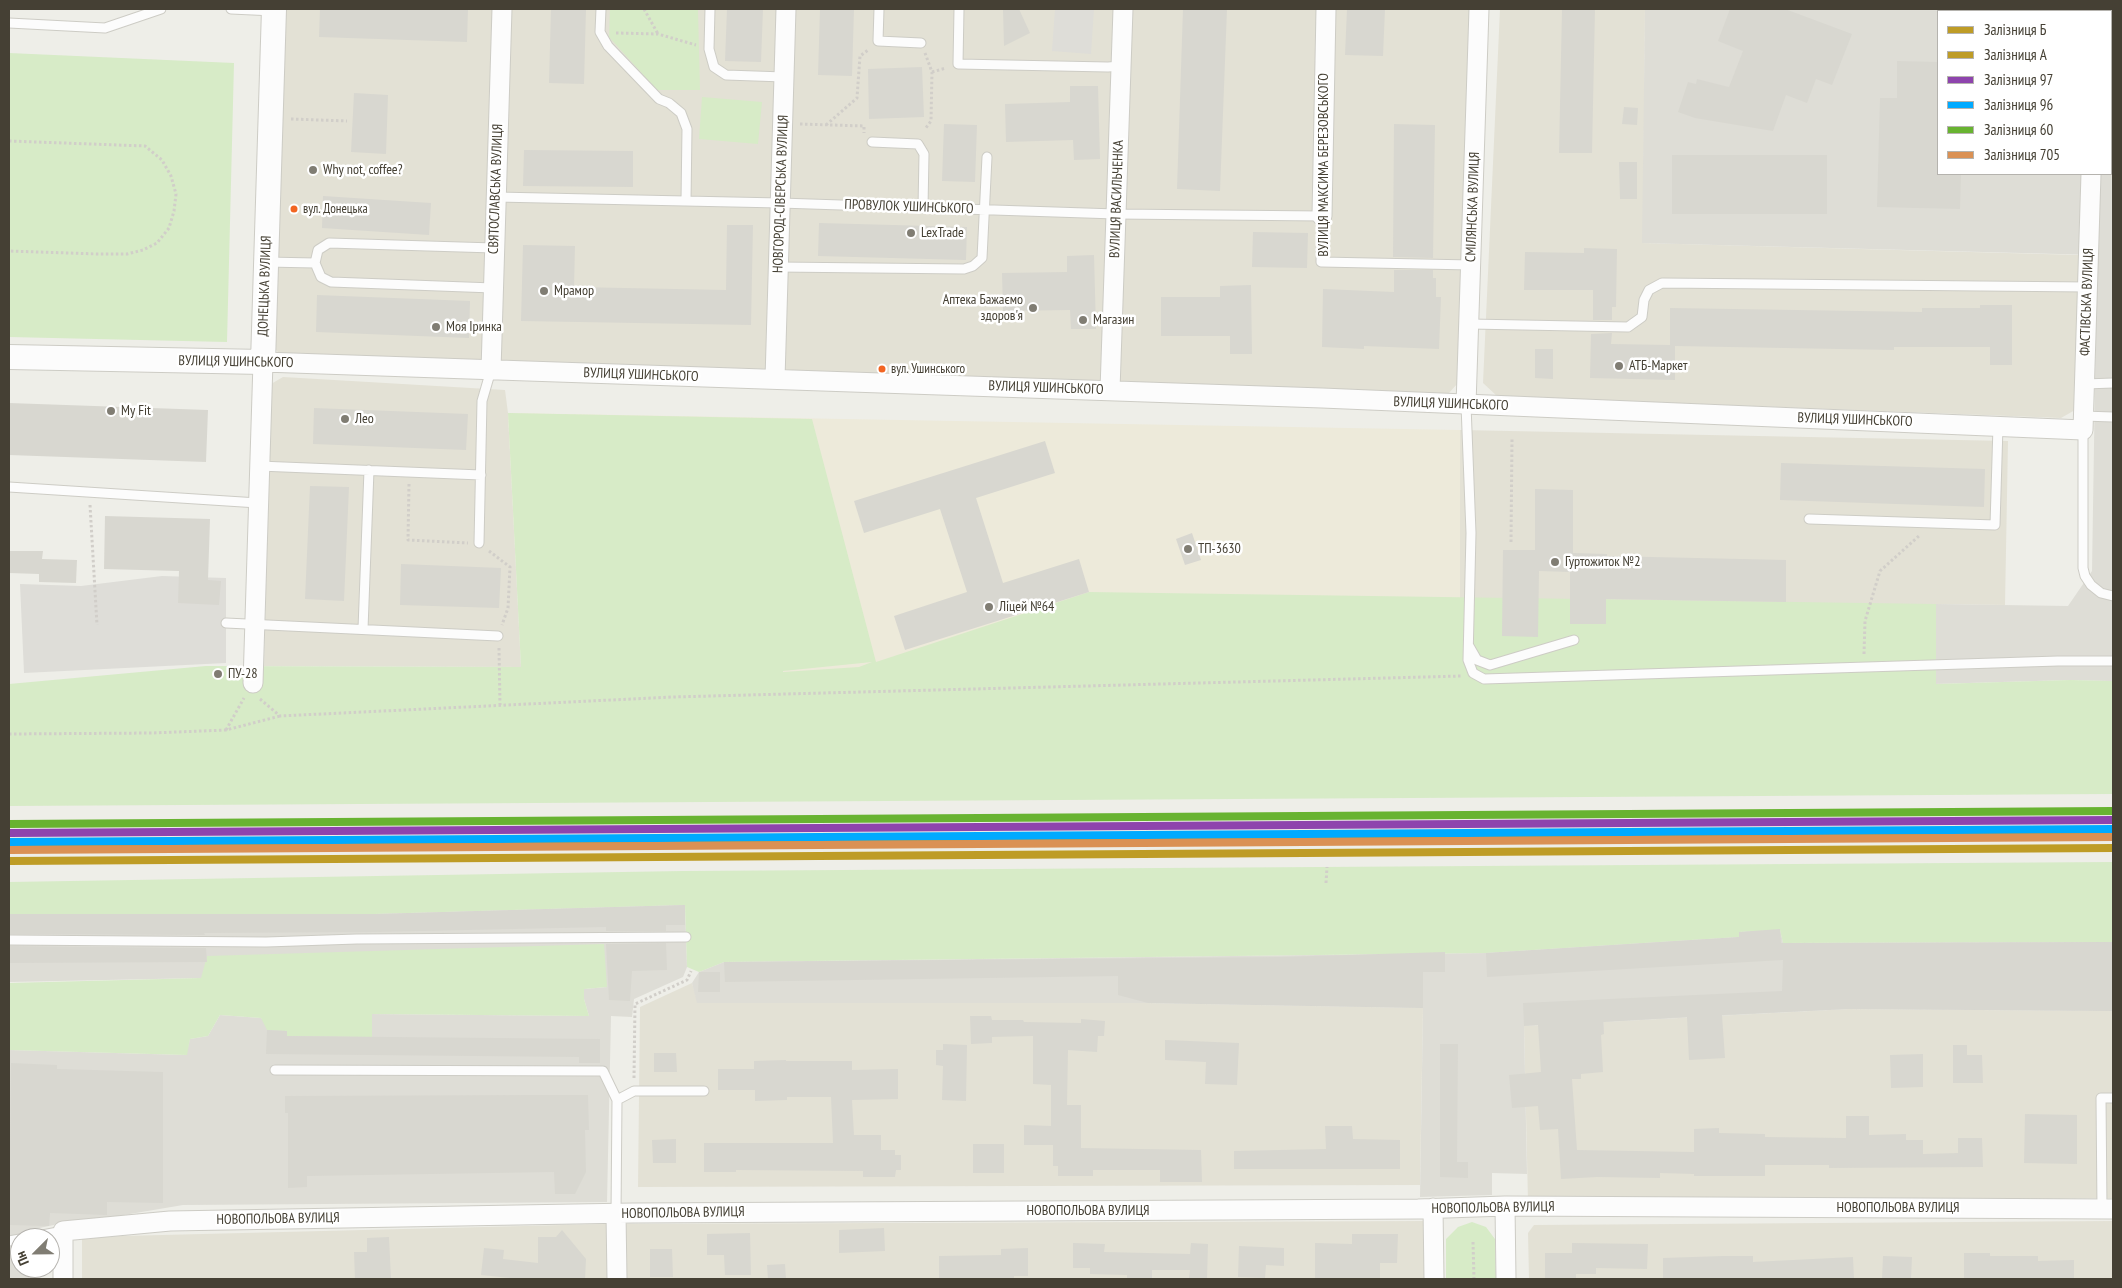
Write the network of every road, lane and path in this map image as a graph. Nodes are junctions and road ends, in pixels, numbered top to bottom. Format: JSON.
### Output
{"nodes":[{"id":1,"x":161,"y":9,"type":"edge"},
{"id":2,"x":231,"y":9,"type":"edge"},
{"id":3,"x":502,"y":9,"type":"edge"},
{"id":4,"x":601,"y":9,"type":"edge"},
{"id":5,"x":644,"y":9,"type":"edge"},
{"id":6,"x":710,"y":9,"type":"edge"},
{"id":7,"x":786,"y":9,"type":"edge"},
{"id":8,"x":879,"y":9,"type":"edge"},
{"id":9,"x":959,"y":9,"type":"edge"},
{"id":10,"x":1123,"y":9,"type":"edge"},
{"id":11,"x":1326,"y":9,"type":"edge"},
{"id":12,"x":1479,"y":9,"type":"edge"},
{"id":13,"x":274,"y":10,"type":"edge"},
{"id":14,"x":9,"y":24,"type":"edge"},
{"id":15,"x":600,"y":32,"type":"junction"},
{"id":16,"x":658,"y":34,"type":"junction"},
{"id":17,"x":878,"y":42,"type":"junction"},
{"id":18,"x":921,"y":43,"type":"joint"},
{"id":19,"x":708,"y":49,"type":"junction"},
{"id":20,"x":1121,"y":66,"type":"junction"},
{"id":21,"x":784,"y":78,"type":"junction"},
{"id":22,"x":290,"y":119,"type":"dead end"},
{"id":23,"x":347,"y":121,"type":"dead end"},
{"id":24,"x":783,"y":124,"type":"junction"},
{"id":25,"x":826,"y":125,"type":"junction"},
{"id":26,"x":925,"y":130,"type":"dead end"},
{"id":27,"x":9,"y":142,"type":"edge"},
{"id":28,"x":872,"y":142,"type":"joint"},
{"id":29,"x":987,"y":157,"type":"dead end"},
{"id":30,"x":2091,"y":175,"type":"edge"},
{"id":31,"x":496,"y":197,"type":"junction"},
{"id":32,"x":686,"y":201,"type":"junction"},
{"id":33,"x":780,"y":203,"type":"junction"},
{"id":34,"x":923,"y":208,"type":"junction"},
{"id":35,"x":985,"y":210,"type":"junction"},
{"id":36,"x":1116,"y":214,"type":"junction"},
{"id":37,"x":1322,"y":216,"type":"junction"},
{"id":38,"x":494,"y":248,"type":"junction"},
{"id":39,"x":9,"y":252,"type":"edge"},
{"id":40,"x":266,"y":262,"type":"junction"},
{"id":41,"x":315,"y":263,"type":"junction"},
{"id":42,"x":1472,"y":265,"type":"junction"},
{"id":43,"x":778,"y":267,"type":"junction"},
{"id":44,"x":2088,"y":287,"type":"junction"},
{"id":45,"x":493,"y":288,"type":"junction"},
{"id":46,"x":1470,"y":324,"type":"junction"},
{"id":47,"x":9,"y":357,"type":"edge"},
{"id":48,"x":263,"y":362,"type":"junction"},
{"id":49,"x":491,"y":370,"type":"junction"},
{"id":50,"x":775,"y":379,"type":"junction"},
{"id":51,"x":2113,"y":383,"type":"edge"},
{"id":52,"x":2085,"y":384,"type":"junction"},
{"id":53,"x":1110,"y":390,"type":"junction"},
{"id":54,"x":1466,"y":405,"type":"junction"},
{"id":55,"x":2113,"y":417,"type":"edge"},
{"id":56,"x":2083,"y":423,"type":"junction"},
{"id":57,"x":1998,"y":426,"type":"junction"},
{"id":58,"x":1512,"y":439,"type":"dead end"},
{"id":59,"x":259,"y":466,"type":"junction"},
{"id":60,"x":369,"y":470,"type":"junction"},
{"id":61,"x":409,"y":472,"type":"junction"},
{"id":62,"x":480,"y":474,"type":"junction"},
{"id":63,"x":9,"y":487,"type":"edge"},
{"id":64,"x":89,"y":492,"type":"junction"},
{"id":65,"x":258,"y":503,"type":"junction"},
{"id":66,"x":1809,"y":519,"type":"dead end"},
{"id":67,"x":1933,"y":523,"type":"junction"},
{"id":68,"x":1511,"y":542,"type":"dead end"},
{"id":69,"x":479,"y":543,"type":"junction"},
{"id":70,"x":2113,"y":596,"type":"edge"},
{"id":71,"x":226,"y":623,"type":"dead end"},
{"id":72,"x":254,"y":623,"type":"junction"},
{"id":73,"x":97,"y":625,"type":"dead end"},
{"id":74,"x":363,"y":629,"type":"junction"},
{"id":75,"x":498,"y":636,"type":"junction"},
{"id":76,"x":1574,"y":640,"type":"dead end"},
{"id":77,"x":1469,"y":646,"type":"junction"},
{"id":78,"x":2113,"y":661,"type":"edge"},
{"id":79,"x":1864,"y":667,"type":"junction"},
{"id":80,"x":1473,"y":673,"type":"junction"},
{"id":81,"x":252,"y":683,"type":"junction"},
{"id":82,"x":500,"y":705,"type":"junction"},
{"id":83,"x":280,"y":716,"type":"junction"},
{"id":84,"x":226,"y":730,"type":"junction"},
{"id":85,"x":9,"y":734,"type":"edge"},
{"id":86,"x":1327,"y":867,"type":"dead end"},
{"id":87,"x":1326,"y":883,"type":"dead end"},
{"id":88,"x":686,"y":937,"type":"dead end"},
{"id":89,"x":9,"y":940,"type":"edge"},
{"id":90,"x":691,"y":971,"type":"dead end"},
{"id":91,"x":275,"y":1070,"type":"dead end"},
{"id":92,"x":634,"y":1091,"type":"junction"},
{"id":93,"x":704,"y":1091,"type":"dead end"},
{"id":94,"x":2113,"y":1098,"type":"edge"},
{"id":95,"x":617,"y":1100,"type":"junction"},
{"id":96,"x":1505,"y":1206,"type":"junction"},
{"id":97,"x":1433,"y":1208,"type":"junction"},
{"id":98,"x":2108,"y":1209,"type":"edge"},
{"id":99,"x":616,"y":1214,"type":"junction"},
{"id":100,"x":63,"y":1231,"type":"junction"},
{"id":101,"x":60,"y":1232,"type":"edge"},
{"id":102,"x":1473,"y":1242,"type":"dead end"},
{"id":103,"x":63,"y":1279,"type":"edge"},
{"id":104,"x":617,"y":1279,"type":"edge"},
{"id":105,"x":1434,"y":1279,"type":"edge"},
{"id":106,"x":1474,"y":1279,"type":"edge"},
{"id":107,"x":1506,"y":1279,"type":"edge"}],
"edges":[{"from":1,"to":14,"type":"lane"},
{"from":2,"to":13,"type":"lane"},
{"from":3,"to":31,"type":"street","name":"СВЯТОСЛАВСЬКА ВУЛИЦЯ"},
{"from":4,"to":15,"type":"lane"},
{"from":5,"to":16,"type":"path"},
{"from":6,"to":19,"type":"lane"},
{"from":7,"to":21,"type":"street","name":"НОВГОРОД-СІВЕРСЬКА ВУЛИЦЯ"},
{"from":8,"to":17,"type":"lane"},
{"from":9,"to":20,"type":"lane"},
{"from":10,"to":20,"type":"street","name":"ВУЛИЦЯ ВАСИЛЬЧЕНКА"},
{"from":11,"to":37,"type":"street","name":"ВУЛИЦЯ МАКСИМА БЕРЕЗОВСЬКОГО"},
{"from":12,"to":42,"type":"street","name":"СМІЛЯНСЬКА ВУЛИЦЯ"},
{"from":13,"to":40,"type":"street","name":"ДОНЕЦЬКА ВУЛИЦЯ"},
{"from":15,"to":16,"type":"path"},
{"from":15,"to":32,"type":"lane"},
{"from":16,"to":19,"type":"path"},
{"from":17,"to":18,"type":"lane"},
{"from":17,"to":25,"type":"path"},
{"from":18,"to":26,"type":"path"},
{"from":19,"to":21,"type":"lane"},
{"from":20,"to":36,"type":"street","name":"ВУЛИЦЯ ВАСИЛЬЧЕНКА"},
{"from":21,"to":24,"type":"street","name":"НОВГОРОД-СІВЕРСЬКА ВУЛИЦЯ"},
{"from":22,"to":23,"type":"path"},
{"from":24,"to":25,"type":"path"},
{"from":24,"to":33,"type":"street","name":"НОВГОРОД-СІВЕРСЬКА ВУЛИЦЯ"},
{"from":25,"to":28,"type":"path"},
{"from":27,"to":39,"type":"path"},
{"from":28,"to":34,"type":"lane"},
{"from":29,"to":35,"type":"lane"},
{"from":30,"to":44,"type":"street","name":"ФАСТІВСЬКА ВУЛИЦЯ"},
{"from":31,"to":32,"type":"lane","name":"ПРОВУЛОК УШИНСЬКОГО"},
{"from":31,"to":38,"type":"street","name":"СВЯТОСЛАВСЬКА ВУЛИЦЯ"},
{"from":32,"to":33,"type":"lane","name":"ПРОВУЛОК УШИНСЬКОГО"},
{"from":33,"to":34,"type":"lane","name":"ПРОВУЛОК УШИНСЬКОГО"},
{"from":33,"to":43,"type":"street","name":"НОВГОРОД-СІВЕРСЬКА ВУЛИЦЯ"},
{"from":34,"to":35,"type":"lane","name":"ПРОВУЛОК УШИНСЬКОГО"},
{"from":35,"to":36,"type":"lane","name":"ПРОВУЛОК УШИНСЬКОГО"},
{"from":35,"to":43,"type":"lane"},
{"from":36,"to":37,"type":"lane","name":"ПРОВУЛОК УШИНСЬКОГО"},
{"from":36,"to":53,"type":"street","name":"ВУЛИЦЯ ВАСИЛЬЧЕНКА"},
{"from":37,"to":42,"type":"lane","name":"ВУЛИЦЯ МАКСИМА БЕРЕЗОВСЬКОГО"},
{"from":38,"to":41,"type":"lane"},
{"from":38,"to":45,"type":"street","name":"СВЯТОСЛАВСЬКА ВУЛИЦЯ"},
{"from":40,"to":41,"type":"lane"},
{"from":40,"to":48,"type":"street","name":"ДОНЕЦЬКА ВУЛИЦЯ"},
{"from":41,"to":45,"type":"lane"},
{"from":42,"to":46,"type":"street","name":"СМІЛЯНСЬКА ВУЛИЦЯ"},
{"from":43,"to":50,"type":"street","name":"НОВГОРОД-СІВЕРСЬКА ВУЛИЦЯ"},
{"from":44,"to":46,"type":"lane"},
{"from":44,"to":52,"type":"street","name":"ФАСТІВСЬКА ВУЛИЦЯ"},
{"from":45,"to":49,"type":"street","name":"СВЯТОСЛАВСЬКА ВУЛИЦЯ"},
{"from":46,"to":54,"type":"street","name":"СМІЛЯНСЬКА ВУЛИЦЯ"},
{"from":47,"to":48,"type":"street","name":"ВУЛИЦЯ УШИНСЬКОГО"},
{"from":48,"to":49,"type":"street","name":"ВУЛИЦЯ УШИНСЬКОГО"},
{"from":48,"to":59,"type":"street","name":"ДОНЕЦЬКА ВУЛИЦЯ"},
{"from":49,"to":50,"type":"street","name":"ВУЛИЦЯ УШИНСЬКОГО"},
{"from":49,"to":62,"type":"lane"},
{"from":50,"to":53,"type":"street","name":"ВУЛИЦЯ УШИНСЬКОГО"},
{"from":51,"to":52,"type":"lane"},
{"from":52,"to":56,"type":"street","name":"ФАСТІВСЬКА ВУЛИЦЯ"},
{"from":53,"to":54,"type":"street","name":"ВУЛИЦЯ УШИНСЬКОГО"},
{"from":54,"to":57,"type":"street","name":"ВУЛИЦЯ УШИНСЬКОГО"},
{"from":54,"to":77,"type":"lane"},
{"from":55,"to":56,"type":"lane"},
{"from":56,"to":57,"type":"street","name":"ВУЛИЦЯ УШИНСЬКОГО"},
{"from":56,"to":70,"type":"lane"},
{"from":57,"to":67,"type":"lane"},
{"from":58,"to":68,"type":"path"},
{"from":59,"to":60,"type":"lane"},
{"from":59,"to":65,"type":"street","name":"ДОНЕЦЬКА ВУЛИЦЯ"},
{"from":60,"to":61,"type":"lane"},
{"from":60,"to":74,"type":"lane"},
{"from":61,"to":62,"type":"lane"},
{"from":61,"to":69,"type":"path"},
{"from":62,"to":69,"type":"lane"},
{"from":63,"to":64,"type":"lane"},
{"from":64,"to":65,"type":"lane"},
{"from":64,"to":73,"type":"path"},
{"from":65,"to":72,"type":"street","name":"ДОНЕЦЬКА ВУЛИЦЯ"},
{"from":66,"to":67,"type":"lane"},
{"from":67,"to":79,"type":"path"},
{"from":69,"to":75,"type":"path"},
{"from":71,"to":72,"type":"lane"},
{"from":72,"to":74,"type":"lane"},
{"from":72,"to":81,"type":"street","name":"ДОНЕЦЬКА ВУЛИЦЯ"},
{"from":74,"to":75,"type":"lane"},
{"from":75,"to":82,"type":"path"},
{"from":76,"to":77,"type":"lane"},
{"from":77,"to":80,"type":"lane"},
{"from":78,"to":79,"type":"lane"},
{"from":79,"to":80,"type":"lane"},
{"from":80,"to":82,"type":"path"},
{"from":81,"to":83,"type":"path"},
{"from":81,"to":84,"type":"path"},
{"from":82,"to":83,"type":"path"},
{"from":83,"to":84,"type":"path"},
{"from":84,"to":85,"type":"path"},
{"from":86,"to":87,"type":"path"},
{"from":88,"to":89,"type":"lane"},
{"from":90,"to":92,"type":"path"},
{"from":91,"to":95,"type":"lane"},
{"from":92,"to":93,"type":"lane"},
{"from":92,"to":95,"type":"lane"},
{"from":94,"to":98,"type":"lane"},
{"from":95,"to":99,"type":"lane"},
{"from":96,"to":97,"type":"street","name":"НОВОПОЛЬОВА ВУЛИЦЯ"},
{"from":96,"to":98,"type":"street","name":"НОВОПОЛЬОВА ВУЛИЦЯ"},
{"from":96,"to":107,"type":"street"},
{"from":97,"to":99,"type":"street","name":"НОВОПОЛЬОВА ВУЛИЦЯ"},
{"from":97,"to":105,"type":"street"},
{"from":99,"to":100,"type":"street","name":"НОВОПОЛЬОВА ВУЛИЦЯ"},
{"from":99,"to":104,"type":"street"},
{"from":100,"to":101,"type":"lane"},
{"from":100,"to":103,"type":"street"},
{"from":102,"to":106,"type":"path"}]}
